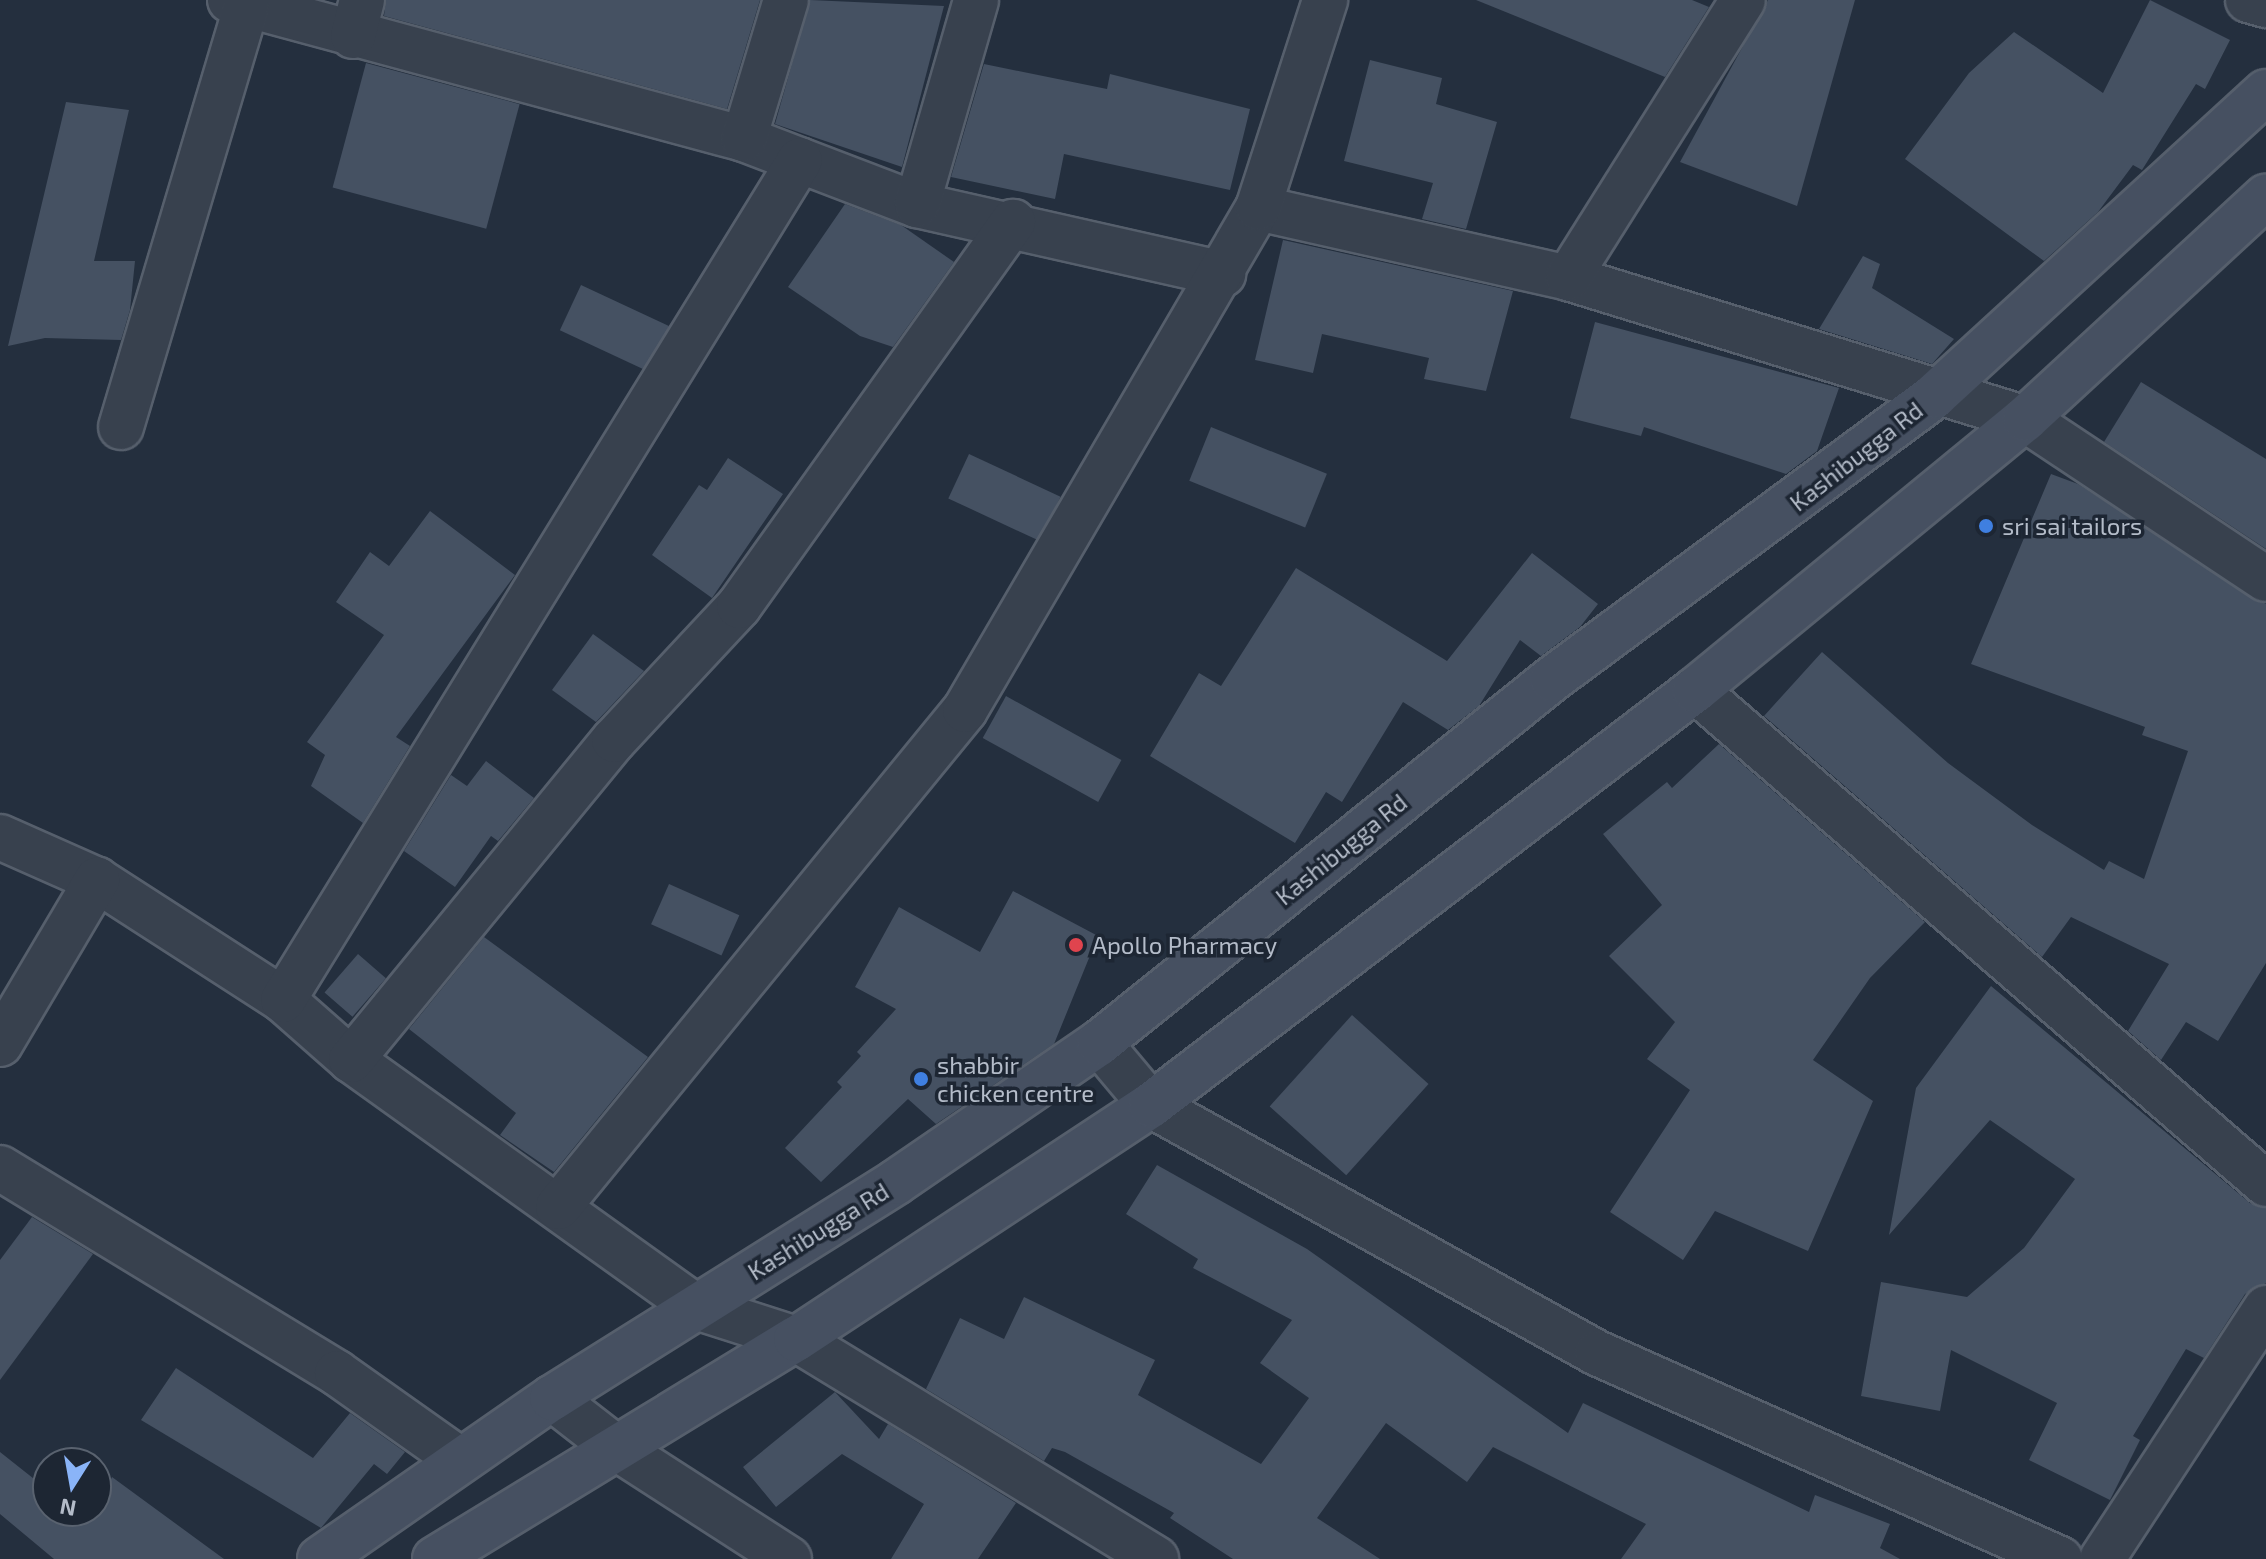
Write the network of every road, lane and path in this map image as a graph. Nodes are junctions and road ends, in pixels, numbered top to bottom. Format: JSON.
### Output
{"nodes":[{"id":1,"x":786,"y":0,"type":"edge"},
{"id":2,"x":976,"y":0,"type":"edge"},
{"id":3,"x":1325,"y":0,"type":"edge"},
{"id":4,"x":1743,"y":0,"type":"edge"},
{"id":5,"x":2248,"y":0,"type":"edge"},
{"id":6,"x":238,"y":2,"type":"edge"},
{"id":7,"x":2266,"y":5,"type":"edge"},
{"id":8,"x":357,"y":18,"type":"edge"},
{"id":9,"x":2266,"y":92,"type":"edge"},
{"id":10,"x":744,"y":139,"type":"junction"},
{"id":11,"x":800,"y":160,"type":"junction"},
{"id":12,"x":2266,"y":197,"type":"edge"},
{"id":13,"x":917,"y":205,"type":"junction"},
{"id":14,"x":1258,"y":208,"type":"junction"},
{"id":15,"x":1013,"y":222,"type":"junction"},
{"id":16,"x":1223,"y":274,"type":"junction"},
{"id":17,"x":1568,"y":278,"type":"junction"},
{"id":18,"x":1934,"y":396,"type":"junction"},
{"id":19,"x":2025,"y":419,"type":"junction"},
{"id":20,"x":121,"y":427,"type":"dead end"},
{"id":21,"x":2266,"y":579,"type":"edge"},
{"id":22,"x":1695,"y":690,"type":"junction"},
{"id":23,"x":0,"y":837,"type":"edge"},
{"id":24,"x":97,"y":880,"type":"junction"},
{"id":25,"x":283,"y":1000,"type":"junction"},
{"id":26,"x":1099,"y":1043,"type":"junction"},
{"id":27,"x":0,"y":1044,"type":"edge"},
{"id":28,"x":351,"y":1060,"type":"junction"},
{"id":29,"x":1151,"y":1105,"type":"junction"},
{"id":30,"x":0,"y":1168,"type":"edge"},
{"id":31,"x":2266,"y":1184,"type":"edge"},
{"id":32,"x":558,"y":1207,"type":"junction"},
{"id":33,"x":696,"y":1307,"type":"junction"},
{"id":34,"x":2266,"y":1308,"type":"edge"},
{"id":35,"x":796,"y":1339,"type":"junction"},
{"id":36,"x":552,"y":1398,"type":"junction"},
{"id":37,"x":615,"y":1447,"type":"junction"},
{"id":38,"x":460,"y":1460,"type":"junction"},
{"id":39,"x":320,"y":1559,"type":"edge"},
{"id":40,"x":435,"y":1559,"type":"edge"},
{"id":41,"x":789,"y":1559,"type":"edge"},
{"id":42,"x":1156,"y":1559,"type":"edge"},
{"id":43,"x":2060,"y":1559,"type":"edge"},
{"id":44,"x":2102,"y":1559,"type":"edge"}],
"edges":[{"from":1,"to":10,"type":"street"},
{"from":2,"to":13,"type":"street"},
{"from":3,"to":14,"type":"street"},
{"from":4,"to":17,"type":"street"},
{"from":5,"to":7,"type":"street"},
{"from":6,"to":8,"type":"street"},
{"from":6,"to":20,"type":"street"},
{"from":8,"to":10,"type":"street"},
{"from":9,"to":18,"type":"main road","name":"Kashibugga Rd"},
{"from":10,"to":11,"type":"street"},
{"from":11,"to":13,"type":"street"},
{"from":11,"to":25,"type":"street"},
{"from":12,"to":19,"type":"main road"},
{"from":13,"to":15,"type":"street"},
{"from":14,"to":16,"type":"street"},
{"from":14,"to":17,"type":"street"},
{"from":15,"to":16,"type":"street"},
{"from":15,"to":28,"type":"street"},
{"from":16,"to":32,"type":"street"},
{"from":17,"to":18,"type":"street"},
{"from":18,"to":19,"type":"street"},
{"from":18,"to":26,"type":"main road","name":"Kashibugga Rd"},
{"from":19,"to":21,"type":"street"},
{"from":19,"to":22,"type":"main road"},
{"from":22,"to":29,"type":"main road"},
{"from":22,"to":31,"type":"street"},
{"from":23,"to":24,"type":"street"},
{"from":24,"to":25,"type":"street"},
{"from":24,"to":27,"type":"street"},
{"from":25,"to":28,"type":"street"},
{"from":26,"to":29,"type":"street"},
{"from":26,"to":33,"type":"main road","name":"Kashibugga Rd"},
{"from":28,"to":32,"type":"street"},
{"from":29,"to":35,"type":"main road"},
{"from":29,"to":43,"type":"street"},
{"from":30,"to":38,"type":"street"},
{"from":32,"to":33,"type":"street"},
{"from":33,"to":35,"type":"street"},
{"from":33,"to":36,"type":"main road","name":"Kashibugga Rd"},
{"from":34,"to":44,"type":"street"},
{"from":35,"to":37,"type":"main road"},
{"from":35,"to":42,"type":"street"},
{"from":36,"to":37,"type":"street"},
{"from":36,"to":38,"type":"main road","name":"Kashibugga Rd"},
{"from":37,"to":40,"type":"main road"},
{"from":37,"to":41,"type":"street"},
{"from":38,"to":39,"type":"main road","name":"Kashibugga Rd"}]}
